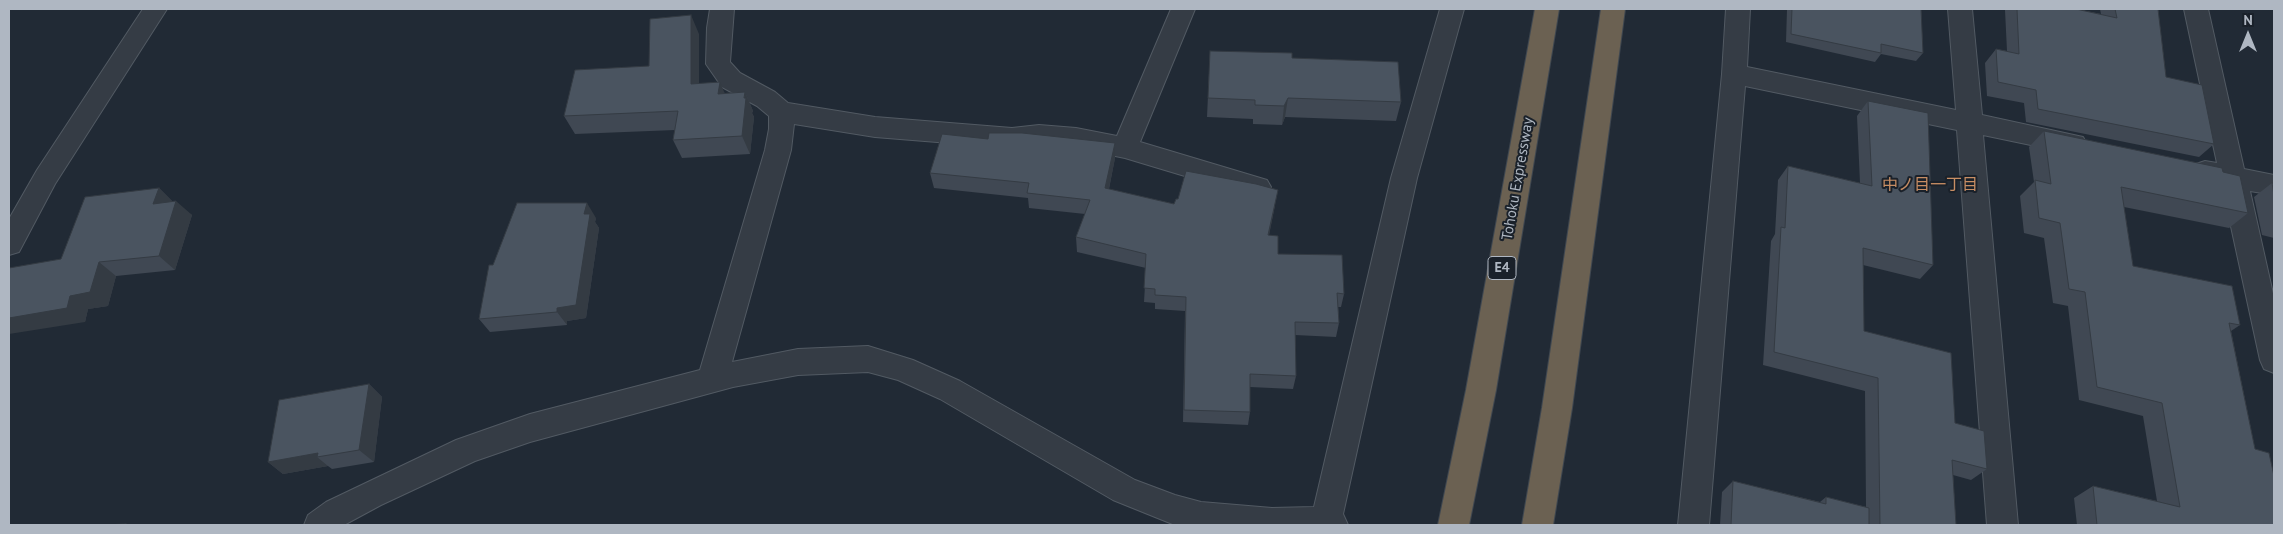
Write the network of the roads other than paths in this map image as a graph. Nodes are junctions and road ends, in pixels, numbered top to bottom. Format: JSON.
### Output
{"nodes":[{"id":1,"x":155,"y":9,"type":"edge"},
{"id":2,"x":722,"y":9,"type":"edge"},
{"id":3,"x":1183,"y":9,"type":"edge"},
{"id":4,"x":1452,"y":9,"type":"edge"},
{"id":5,"x":1547,"y":9,"type":"edge"},
{"id":6,"x":1613,"y":9,"type":"edge"},
{"id":7,"x":1738,"y":9,"type":"edge"},
{"id":8,"x":1960,"y":9,"type":"edge"},
{"id":9,"x":2196,"y":9,"type":"edge"},
{"id":10,"x":1734,"y":74,"type":"junction"},
{"id":11,"x":780,"y":112,"type":"junction"},
{"id":12,"x":1970,"y":123,"type":"junction"},
{"id":13,"x":1125,"y":148,"type":"junction"},
{"id":14,"x":2093,"y":148,"type":"edge"},
{"id":15,"x":2178,"y":166,"type":"edge"},
{"id":16,"x":2235,"y":178,"type":"junction"},
{"id":17,"x":2274,"y":186,"type":"edge"},
{"id":18,"x":1274,"y":192,"type":"edge"},
{"id":19,"x":9,"y":244,"type":"edge"},
{"id":20,"x":2274,"y":360,"type":"edge"},
{"id":21,"x":712,"y":380,"type":"junction"},
{"id":22,"x":1328,"y":524,"type":"edge"},
{"id":23,"x":319,"y":525,"type":"edge"},
{"id":24,"x":1452,"y":525,"type":"edge"},
{"id":25,"x":1537,"y":525,"type":"edge"},
{"id":26,"x":1693,"y":525,"type":"edge"},
{"id":27,"x":2003,"y":525,"type":"edge"}],
"edges":[{"from":1,"to":19,"type":"street"},
{"from":2,"to":11,"type":"street"},
{"from":3,"to":13,"type":"street"},
{"from":4,"to":22,"type":"street"},
{"from":5,"to":24,"type":"highway","name":"Tohoku Expressway","number":"E4"},
{"from":6,"to":25,"type":"highway"},
{"from":7,"to":10,"type":"street"},
{"from":8,"to":12,"type":"street"},
{"from":9,"to":16,"type":"street"},
{"from":10,"to":12,"type":"street"},
{"from":10,"to":26,"type":"street"},
{"from":11,"to":13,"type":"street"},
{"from":11,"to":21,"type":"street"},
{"from":12,"to":14,"type":"street"},
{"from":12,"to":27,"type":"street"},
{"from":13,"to":18,"type":"street"},
{"from":15,"to":16,"type":"street"},
{"from":16,"to":17,"type":"street"},
{"from":16,"to":20,"type":"street"},
{"from":21,"to":22,"type":"street"},
{"from":21,"to":23,"type":"street"}]}
